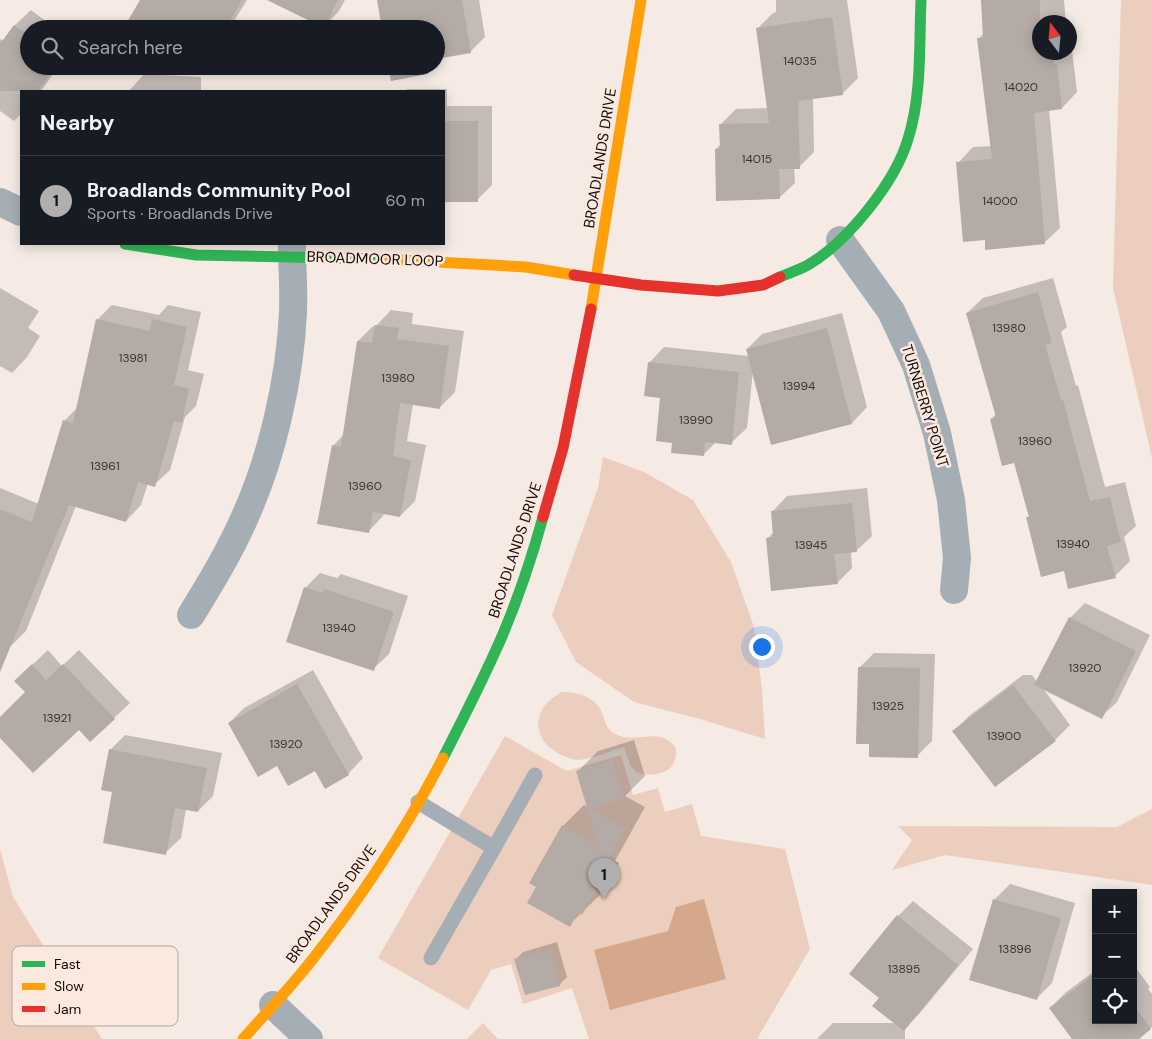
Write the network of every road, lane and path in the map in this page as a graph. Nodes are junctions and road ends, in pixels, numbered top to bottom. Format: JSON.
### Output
{"nodes":[{"id":1,"x":641,"y":0,"type":"edge"},
{"id":2,"x":921,"y":0,"type":"edge"},
{"id":3,"x":0,"y":202,"type":"edge"},
{"id":4,"x":20,"y":212,"type":"edge"},
{"id":5,"x":840,"y":240,"type":"junction"},
{"id":6,"x":131,"y":245,"type":"edge"},
{"id":7,"x":292,"y":250,"type":"edge"},
{"id":8,"x":595,"y":278,"type":"junction"},
{"id":9,"x":954,"y":590,"type":"dead end"},
{"id":10,"x":191,"y":615,"type":"dead end"},
{"id":11,"x":535,"y":775,"type":"dead end"},
{"id":12,"x":418,"y":802,"type":"junction"},
{"id":13,"x":494,"y":848,"type":"junction"},
{"id":14,"x":431,"y":958,"type":"dead end"},
{"id":15,"x":273,"y":1005,"type":"junction"},
{"id":16,"x":242,"y":1039,"type":"edge"},
{"id":17,"x":309,"y":1039,"type":"edge"}],
"edges":[{"from":1,"to":8,"type":"street","name":"BROADLANDS DRIVE"},
{"from":2,"to":5,"type":"street","name":"BROADMOOR LOOP"},
{"from":3,"to":4,"type":"street"},
{"from":5,"to":8,"type":"street","name":"BROADMOOR LOOP"},
{"from":5,"to":9,"type":"street","name":"TURNBERRY POINT"},
{"from":6,"to":7,"type":"street","name":"BROADMOOR LOOP"},
{"from":7,"to":8,"type":"street","name":"BROADMOOR LOOP"},
{"from":7,"to":10,"type":"street"},
{"from":8,"to":12,"type":"street","name":"BROADLANDS DRIVE"},
{"from":11,"to":13,"type":"lane"},
{"from":12,"to":13,"type":"lane"},
{"from":12,"to":15,"type":"street","name":"BROADLANDS DRIVE"},
{"from":13,"to":14,"type":"lane"},
{"from":15,"to":16,"type":"street","name":"BROADLANDS DRIVE"},
{"from":15,"to":17,"type":"street"}]}
